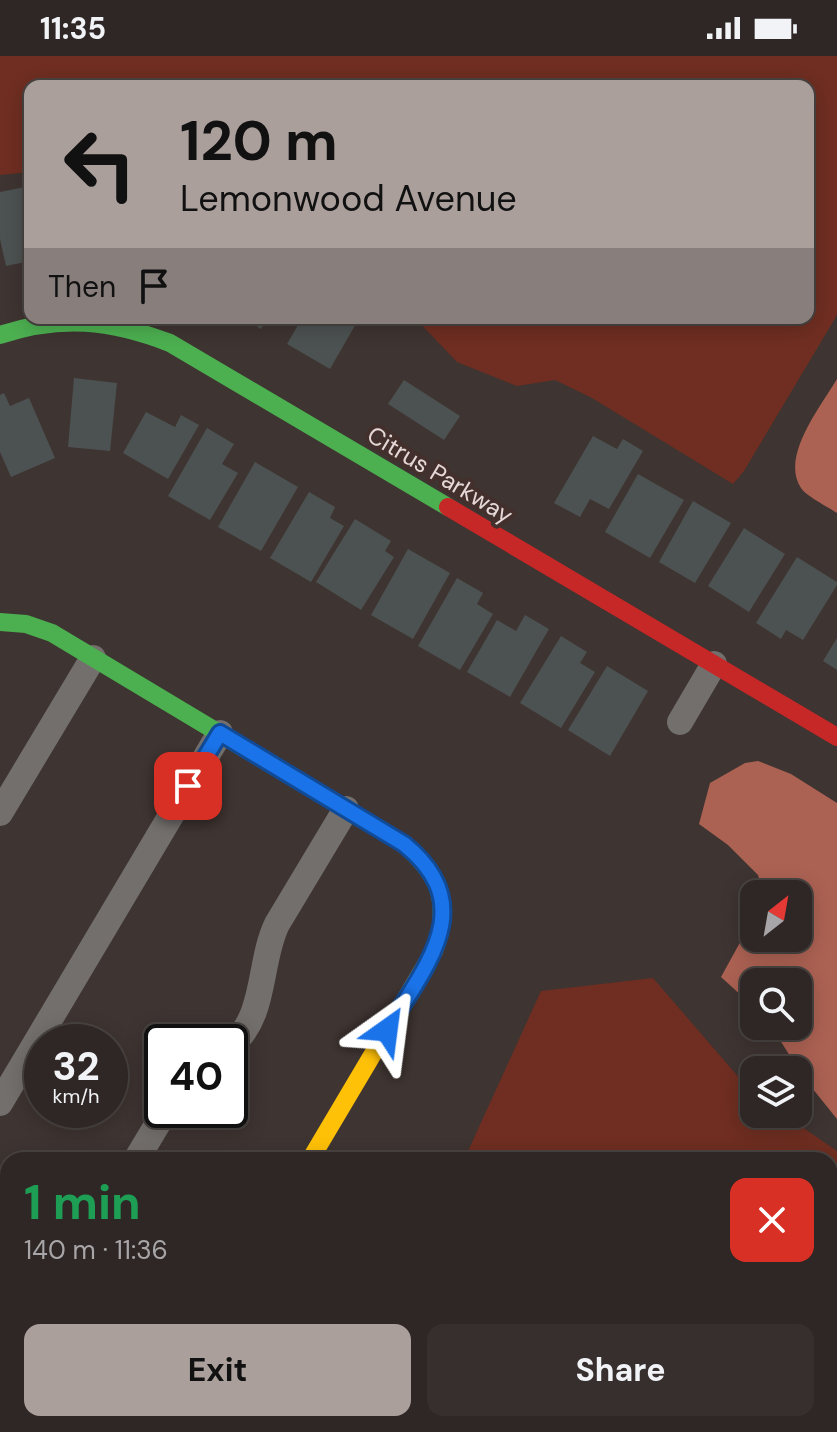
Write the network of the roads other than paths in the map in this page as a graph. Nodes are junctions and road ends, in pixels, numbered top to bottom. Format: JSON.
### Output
{"nodes":[{"id":1,"x":39,"y":324,"type":"edge"},
{"id":2,"x":106,"y":324,"type":"edge"},
{"id":3,"x":0,"y":335,"type":"edge"},
{"id":4,"x":0,"y":622,"type":"edge"},
{"id":5,"x":93,"y":658,"type":"junction"},
{"id":6,"x":714,"y":664,"type":"junction"},
{"id":7,"x":680,"y":722,"type":"dead end"},
{"id":8,"x":220,"y":733,"type":"junction"},
{"id":9,"x":837,"y":737,"type":"edge"},
{"id":10,"x":346,"y":809,"type":"junction"},
{"id":11,"x":0,"y":813,"type":"edge"},
{"id":12,"x":248,"y":1025,"type":"edge"},
{"id":13,"x":0,"y":1103,"type":"edge"},
{"id":14,"x":155,"y":1128,"type":"edge"},
{"id":15,"x":141,"y":1152,"type":"edge"},
{"id":16,"x":315,"y":1152,"type":"edge"}],
"edges":[{"from":1,"to":3,"type":"street","name":"Citrus Parkway"},
{"from":2,"to":6,"type":"street","name":"Citrus Parkway"},
{"from":4,"to":5,"type":"street"},
{"from":5,"to":8,"type":"street"},
{"from":5,"to":11,"type":"street"},
{"from":6,"to":7,"type":"street"},
{"from":6,"to":9,"type":"street","name":"Citrus Parkway"},
{"from":8,"to":10,"type":"street"},
{"from":8,"to":13,"type":"street"},
{"from":10,"to":12,"type":"street"},
{"from":10,"to":16,"type":"street"},
{"from":14,"to":15,"type":"street"}]}
